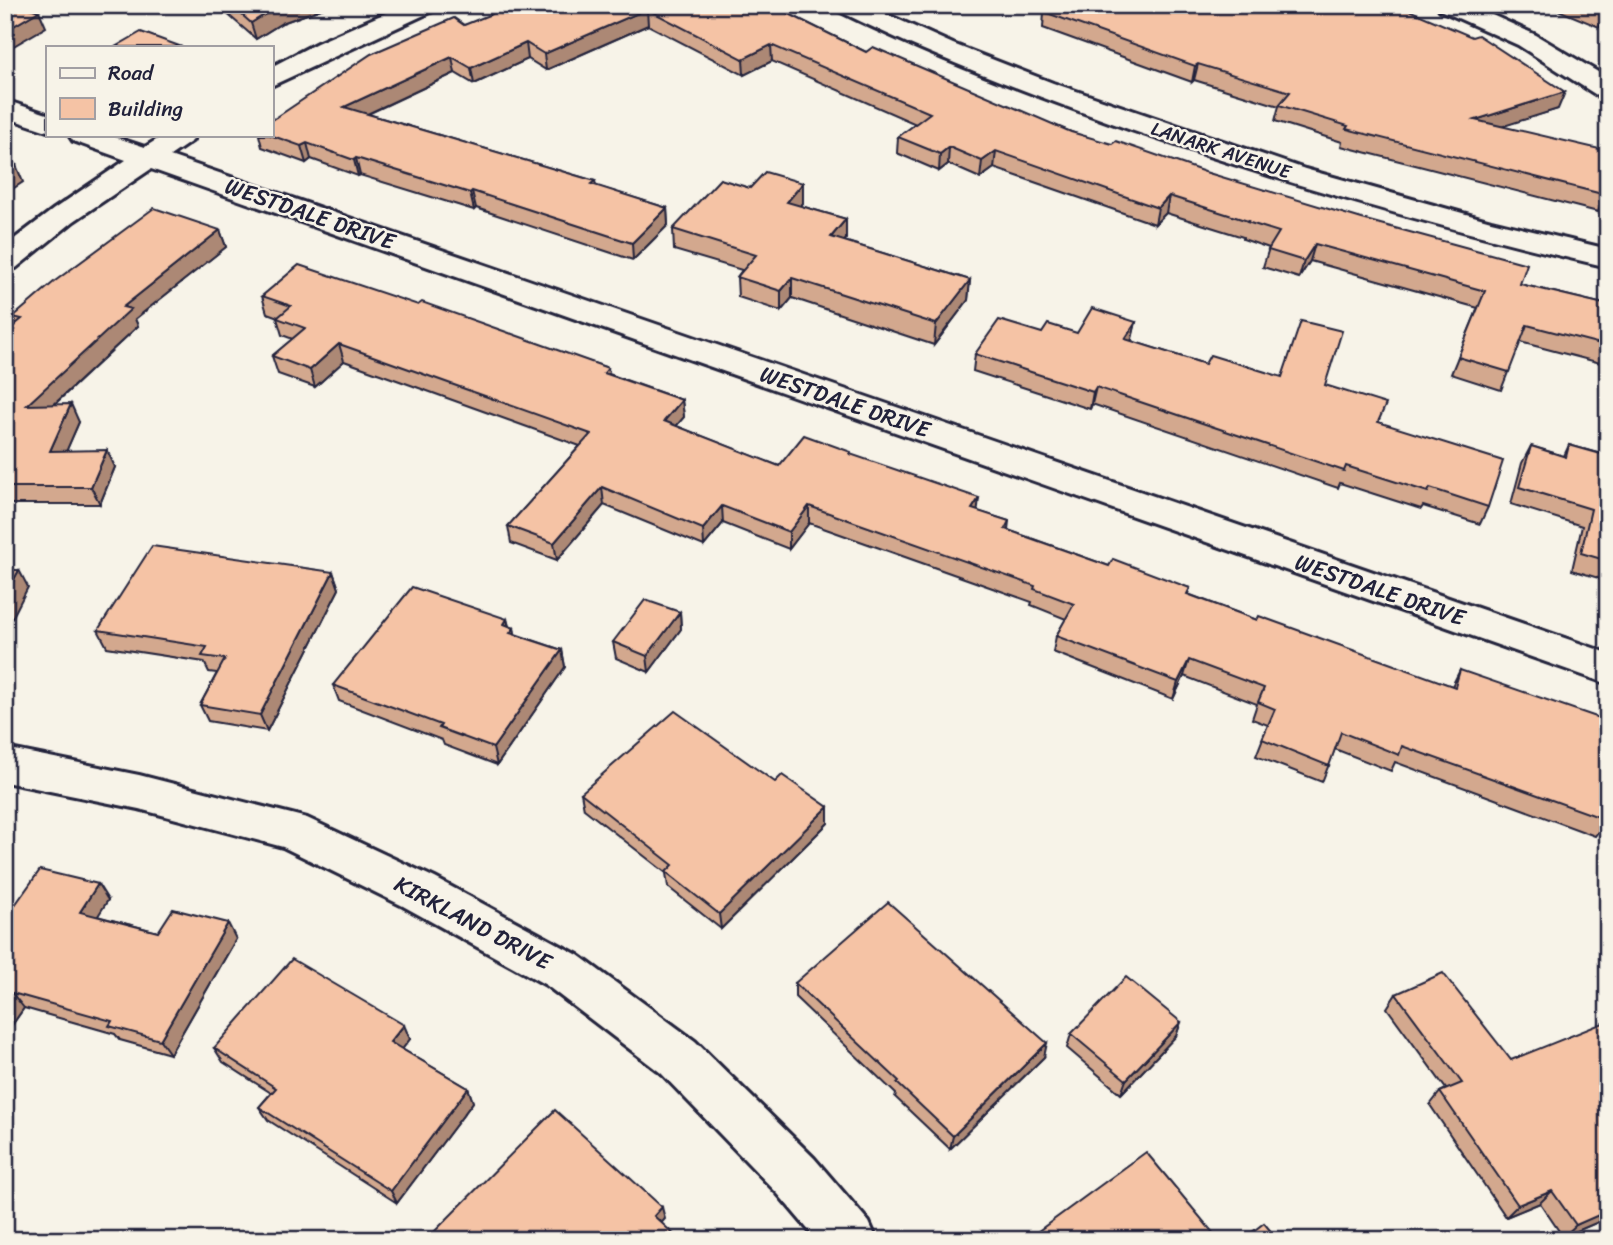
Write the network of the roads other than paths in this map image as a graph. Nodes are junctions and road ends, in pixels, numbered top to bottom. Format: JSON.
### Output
{"nodes":[{"id":1,"x":426,"y":5,"type":"edge"},
{"id":2,"x":846,"y":5,"type":"edge"},
{"id":3,"x":1449,"y":5,"type":"edge"},
{"id":4,"x":273,"y":77,"type":"edge"},
{"id":5,"x":1608,"y":90,"type":"edge"},
{"id":6,"x":5,"y":108,"type":"edge"},
{"id":7,"x":46,"y":123,"type":"edge"},
{"id":8,"x":86,"y":136,"type":"edge"},
{"id":9,"x":180,"y":136,"type":"edge"},
{"id":10,"x":148,"y":157,"type":"junction"},
{"id":11,"x":1608,"y":258,"type":"edge"},
{"id":12,"x":5,"y":261,"type":"edge"},
{"id":13,"x":1608,"y":669,"type":"edge"},
{"id":14,"x":5,"y":765,"type":"edge"},
{"id":15,"x":851,"y":1240,"type":"edge"}],
"edges":[{"from":1,"to":4,"type":"street"},
{"from":2,"to":11,"type":"street","name":"LANARK AVENUE"},
{"from":3,"to":5,"type":"street"},
{"from":6,"to":7,"type":"street"},
{"from":8,"to":10,"type":"street","name":"WESTDALE DRIVE"},
{"from":9,"to":10,"type":"street"},
{"from":10,"to":12,"type":"street"},
{"from":10,"to":13,"type":"street","name":"WESTDALE DRIVE"},
{"from":14,"to":15,"type":"street","name":"KIRKLAND DRIVE"}]}
